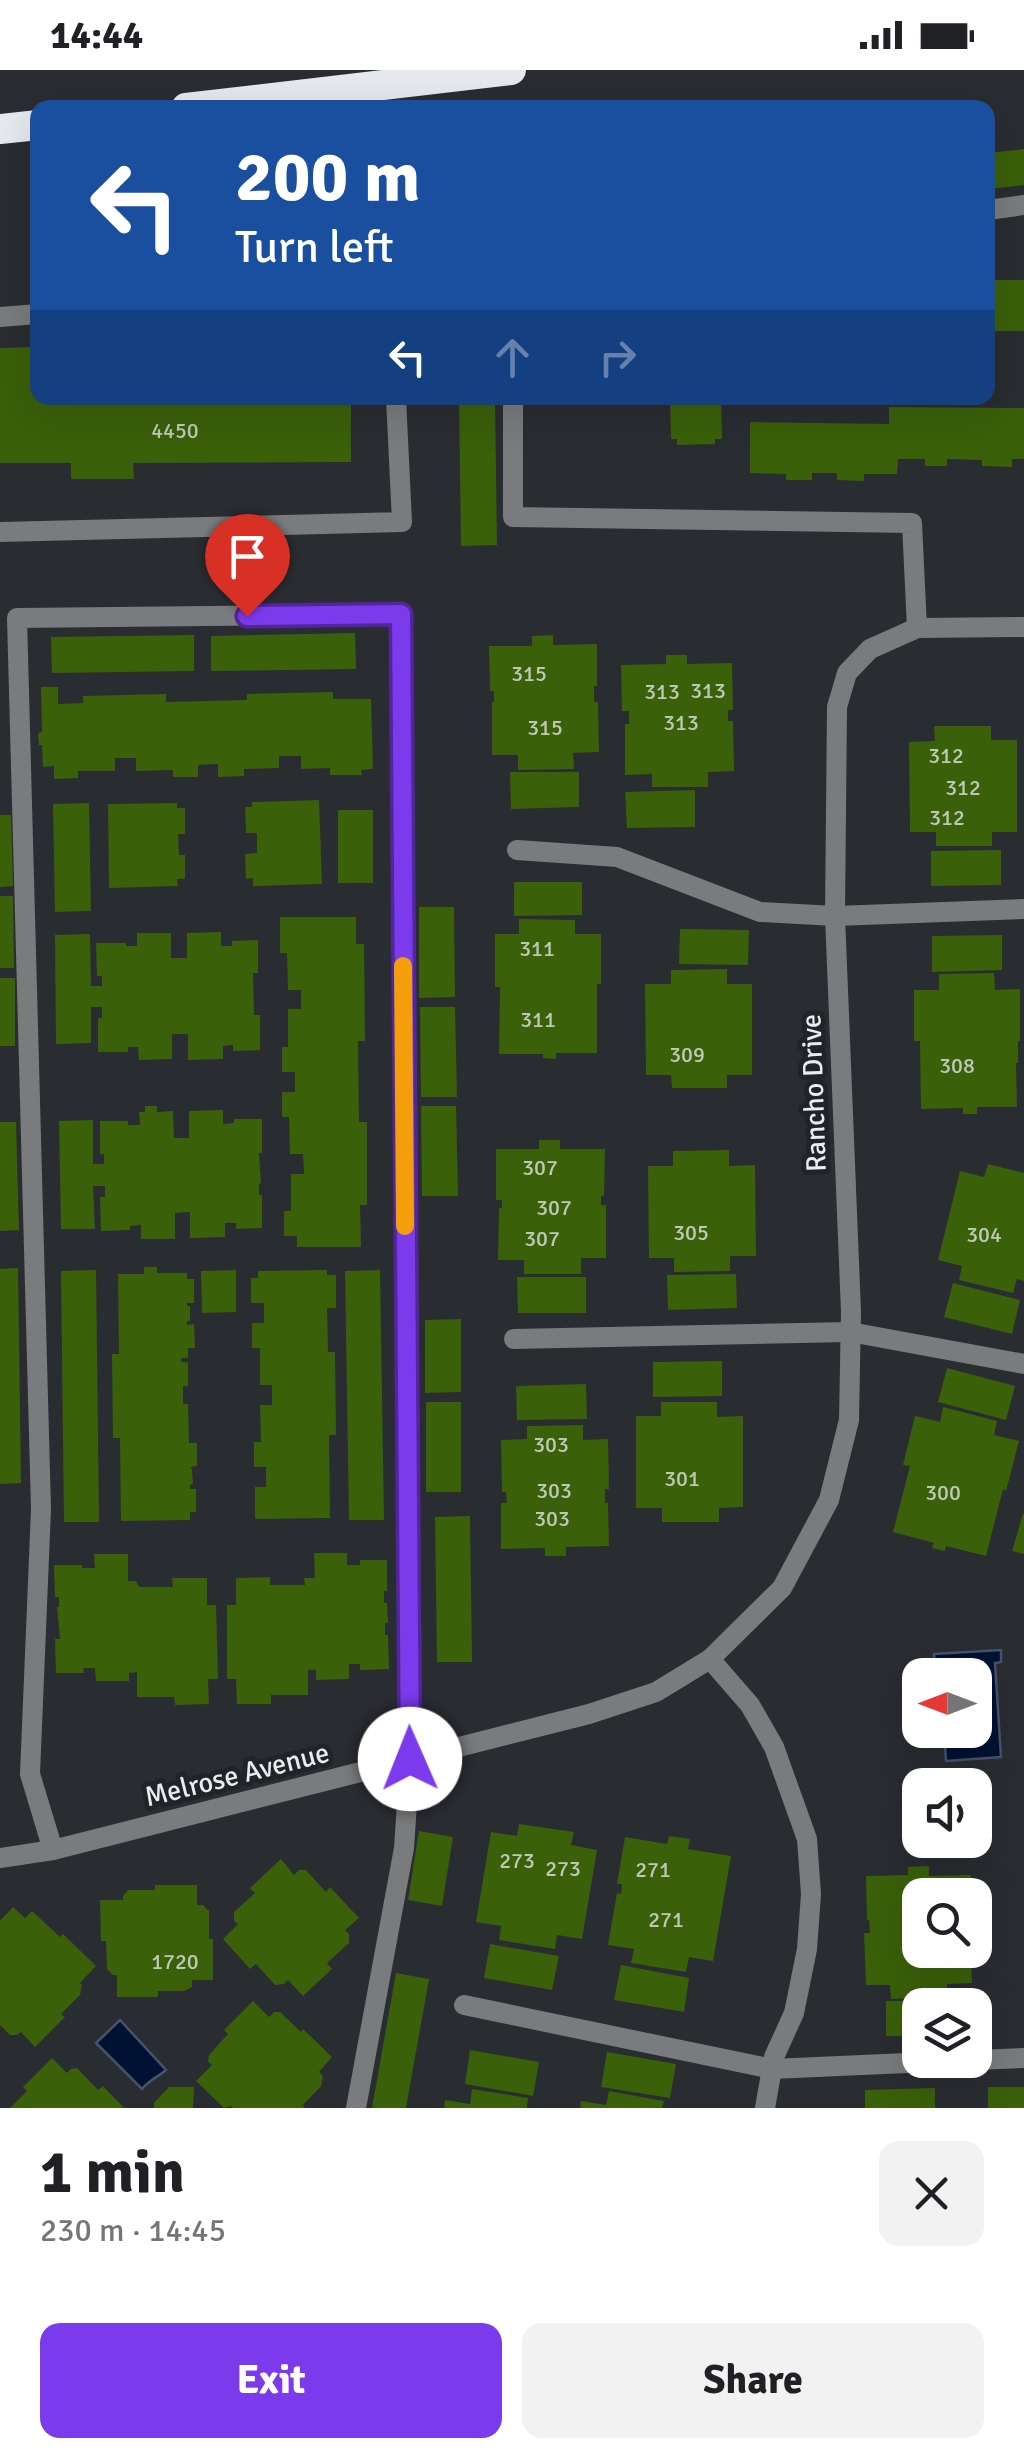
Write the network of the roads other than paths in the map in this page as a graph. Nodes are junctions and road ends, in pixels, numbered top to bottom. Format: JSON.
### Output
{"nodes":[{"id":1,"x":511,"y":70,"type":"edge"},
{"id":2,"x":254,"y":100,"type":"edge"},
{"id":3,"x":30,"y":125,"type":"edge"},
{"id":4,"x":0,"y":129,"type":"edge"},
{"id":5,"x":1024,"y":205,"type":"edge"},
{"id":6,"x":995,"y":209,"type":"edge"},
{"id":7,"x":30,"y":315,"type":"edge"},
{"id":8,"x":0,"y":317,"type":"edge"},
{"id":9,"x":396,"y":405,"type":"edge"},
{"id":10,"x":512,"y":405,"type":"edge"},
{"id":11,"x":0,"y":532,"type":"edge"},
{"id":12,"x":917,"y":628,"type":"junction"},
{"id":13,"x":1024,"y":628,"type":"edge"},
{"id":14,"x":517,"y":850,"type":"dead end"},
{"id":15,"x":1024,"y":909,"type":"edge"},
{"id":16,"x":834,"y":916,"type":"junction"},
{"id":17,"x":850,"y":1332,"type":"junction"},
{"id":18,"x":514,"y":1338,"type":"dead end"},
{"id":19,"x":1024,"y":1364,"type":"edge"},
{"id":20,"x":710,"y":1659,"type":"junction"},
{"id":21,"x":410,"y":1759,"type":"junction"},
{"id":22,"x":53,"y":1850,"type":"junction"},
{"id":23,"x":0,"y":1858,"type":"edge"},
{"id":24,"x":464,"y":2004,"type":"dead end"},
{"id":25,"x":1024,"y":2058,"type":"edge"},
{"id":26,"x":992,"y":2059,"type":"edge"},
{"id":27,"x":902,"y":2063,"type":"edge"},
{"id":28,"x":772,"y":2069,"type":"junction"},
{"id":29,"x":356,"y":2108,"type":"edge"},
{"id":30,"x":765,"y":2108,"type":"edge"}],
"edges":[{"from":1,"to":2,"type":"highway"},
{"from":3,"to":4,"type":"highway"},
{"from":5,"to":6,"type":"street"},
{"from":7,"to":8,"type":"street"},
{"from":9,"to":11,"type":"street"},
{"from":10,"to":12,"type":"street"},
{"from":12,"to":13,"type":"street","name":"Rancho Drive"},
{"from":12,"to":16,"type":"street","name":"Rancho Drive"},
{"from":14,"to":16,"type":"street"},
{"from":15,"to":16,"type":"street"},
{"from":16,"to":17,"type":"street","name":"Rancho Drive"},
{"from":17,"to":18,"type":"street"},
{"from":17,"to":19,"type":"street"},
{"from":17,"to":20,"type":"street","name":"Rancho Drive"},
{"from":20,"to":21,"type":"street","name":"Melrose Avenue"},
{"from":20,"to":28,"type":"street"},
{"from":21,"to":22,"type":"street","name":"Melrose Avenue"},
{"from":21,"to":22,"type":"street"},
{"from":21,"to":29,"type":"street"},
{"from":22,"to":23,"type":"street","name":"Melrose Avenue"},
{"from":24,"to":28,"type":"street"},
{"from":25,"to":26,"type":"street"},
{"from":27,"to":28,"type":"street"},
{"from":28,"to":30,"type":"street"}]}
